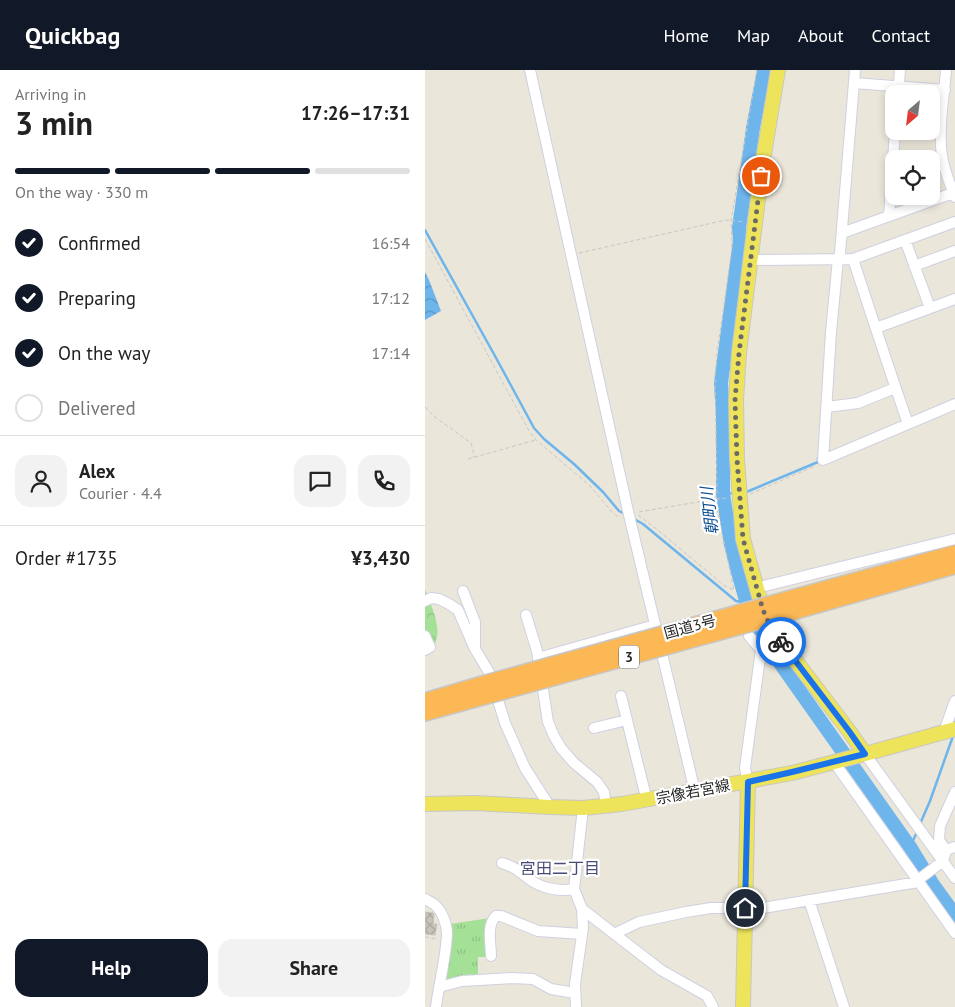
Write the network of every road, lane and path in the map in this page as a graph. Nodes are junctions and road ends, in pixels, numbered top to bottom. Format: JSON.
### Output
{"nodes":[{"id":1,"x":530,"y":70,"type":"edge"},
{"id":2,"x":757,"y":70,"type":"edge"},
{"id":3,"x":778,"y":70,"type":"edge"},
{"id":4,"x":855,"y":70,"type":"edge"},
{"id":5,"x":900,"y":70,"type":"edge"},
{"id":6,"x":946,"y":70,"type":"edge"},
{"id":7,"x":854,"y":83,"type":"junction"},
{"id":8,"x":898,"y":85,"type":"edge"},
{"id":9,"x":885,"y":88,"type":"edge"},
{"id":10,"x":940,"y":90,"type":"edge"},
{"id":11,"x":945,"y":90,"type":"junction"},
{"id":12,"x":894,"y":140,"type":"edge"},
{"id":13,"x":950,"y":168,"type":"edge"},
{"id":14,"x":954,"y":195,"type":"edge"},
{"id":15,"x":889,"y":216,"type":"junction"},
{"id":16,"x":731,"y":221,"type":"junction"},
{"id":17,"x":955,"y":222,"type":"edge"},
{"id":18,"x":755,"y":223,"type":"junction"},
{"id":19,"x":842,"y":233,"type":"junction"},
{"id":20,"x":425,"y":238,"type":"edge"},
{"id":21,"x":905,"y":240,"type":"junction"},
{"id":22,"x":955,"y":251,"type":"edge"},
{"id":23,"x":571,"y":255,"type":"junction"},
{"id":24,"x":853,"y":259,"type":"junction"},
{"id":25,"x":750,"y":260,"type":"junction"},
{"id":26,"x":837,"y":260,"type":"junction"},
{"id":27,"x":914,"y":266,"type":"junction"},
{"id":28,"x":955,"y":300,"type":"edge"},
{"id":29,"x":930,"y":308,"type":"junction"},
{"id":30,"x":876,"y":328,"type":"junction"},
{"id":31,"x":895,"y":388,"type":"junction"},
{"id":32,"x":955,"y":404,"type":"edge"},
{"id":33,"x":425,"y":407,"type":"edge"},
{"id":34,"x":827,"y":408,"type":"junction"},
{"id":35,"x":909,"y":424,"type":"junction"},
{"id":36,"x":536,"y":440,"type":"junction"},
{"id":37,"x":474,"y":458,"type":"junction"},
{"id":38,"x":468,"y":459,"type":"dead end"},
{"id":39,"x":823,"y":460,"type":"junction"},
{"id":40,"x":739,"y":497,"type":"junction"},
{"id":41,"x":715,"y":499,"type":"junction"},
{"id":42,"x":631,"y":525,"type":"junction"},
{"id":43,"x":955,"y":540,"type":"edge"},
{"id":44,"x":955,"y":553,"type":"edge"},
{"id":45,"x":955,"y":566,"type":"edge"},
{"id":46,"x":756,"y":588,"type":"junction"},
{"id":47,"x":463,"y":591,"type":"dead end"},
{"id":48,"x":425,"y":601,"type":"edge"},
{"id":49,"x":773,"y":610,"type":"junction"},
{"id":50,"x":526,"y":615,"type":"dead end"},
{"id":51,"x":655,"y":625,"type":"junction"},
{"id":52,"x":425,"y":636,"type":"edge"},
{"id":53,"x":749,"y":636,"type":"dead end"},
{"id":54,"x":475,"y":649,"type":"junction"},
{"id":55,"x":425,"y":650,"type":"edge"},
{"id":56,"x":538,"y":658,"type":"junction"},
{"id":57,"x":481,"y":691,"type":"junction"},
{"id":58,"x":621,"y":696,"type":"dead end"},
{"id":59,"x":425,"y":701,"type":"edge"},
{"id":60,"x":955,"y":701,"type":"edge"},
{"id":61,"x":425,"y":714,"type":"edge"},
{"id":62,"x":627,"y":720,"type":"junction"},
{"id":63,"x":594,"y":728,"type":"dead end"},
{"id":64,"x":949,"y":731,"type":"edge"},
{"id":65,"x":865,"y":754,"type":"junction"},
{"id":66,"x":834,"y":762,"type":"junction"},
{"id":67,"x":748,"y":782,"type":"junction"},
{"id":68,"x":695,"y":792,"type":"junction"},
{"id":69,"x":955,"y":792,"type":"edge"},
{"id":70,"x":647,"y":801,"type":"junction"},
{"id":71,"x":425,"y":804,"type":"edge"},
{"id":72,"x":606,"y":806,"type":"junction"},
{"id":73,"x":550,"y":808,"type":"junction"},
{"id":74,"x":583,"y":808,"type":"junction"},
{"id":75,"x":951,"y":849,"type":"edge"},
{"id":76,"x":502,"y":863,"type":"dead end"},
{"id":77,"x":939,"y":865,"type":"junction"},
{"id":78,"x":955,"y":878,"type":"edge"},
{"id":79,"x":918,"y":881,"type":"junction"},
{"id":80,"x":574,"y":889,"type":"junction"},
{"id":81,"x":425,"y":899,"type":"edge"},
{"id":82,"x":809,"y":900,"type":"junction"},
{"id":83,"x":745,"y":908,"type":"junction"},
{"id":84,"x":582,"y":909,"type":"junction"},
{"id":85,"x":955,"y":933,"type":"edge"},
{"id":86,"x":582,"y":934,"type":"junction"},
{"id":87,"x":614,"y":934,"type":"junction"},
{"id":88,"x":425,"y":937,"type":"edge"},
{"id":89,"x":445,"y":941,"type":"junction"},
{"id":90,"x":491,"y":956,"type":"dead end"},
{"id":91,"x":439,"y":987,"type":"junction"},
{"id":92,"x":575,"y":994,"type":"junction"},
{"id":93,"x":436,"y":1007,"type":"edge"},
{"id":94,"x":575,"y":1007,"type":"edge"},
{"id":95,"x":713,"y":1007,"type":"edge"},
{"id":96,"x":743,"y":1007,"type":"edge"},
{"id":97,"x":844,"y":1007,"type":"edge"}],
"edges":[{"from":1,"to":23,"type":"street"},
{"from":2,"to":16,"type":"path"},
{"from":3,"to":18,"type":"main road"},
{"from":4,"to":7,"type":"street"},
{"from":5,"to":8,"type":"street"},
{"from":6,"to":11,"type":"street"},
{"from":7,"to":9,"type":"street"},
{"from":7,"to":19,"type":"street"},
{"from":10,"to":11,"type":"street"},
{"from":11,"to":13,"type":"street"},
{"from":12,"to":15,"type":"street"},
{"from":13,"to":14,"type":"street"},
{"from":14,"to":15,"type":"street"},
{"from":15,"to":19,"type":"street"},
{"from":16,"to":18,"type":"path"},
{"from":16,"to":23,"type":"path"},
{"from":16,"to":41,"type":"path"},
{"from":17,"to":21,"type":"street"},
{"from":18,"to":25,"type":"main road"},
{"from":19,"to":26,"type":"street"},
{"from":20,"to":36,"type":"path"},
{"from":21,"to":24,"type":"street"},
{"from":21,"to":27,"type":"street"},
{"from":22,"to":27,"type":"street"},
{"from":23,"to":42,"type":"street"},
{"from":24,"to":26,"type":"street"},
{"from":24,"to":30,"type":"street"},
{"from":25,"to":26,"type":"street"},
{"from":25,"to":40,"type":"main road"},
{"from":26,"to":34,"type":"street"},
{"from":27,"to":29,"type":"street"},
{"from":28,"to":29,"type":"street"},
{"from":29,"to":30,"type":"street"},
{"from":30,"to":31,"type":"street"},
{"from":31,"to":34,"type":"street"},
{"from":31,"to":35,"type":"street"},
{"from":32,"to":35,"type":"street"},
{"from":33,"to":37,"type":"path"},
{"from":34,"to":39,"type":"street"},
{"from":35,"to":39,"type":"street"},
{"from":36,"to":37,"type":"path"},
{"from":36,"to":42,"type":"path"},
{"from":37,"to":38,"type":"path"},
{"from":39,"to":40,"type":"path"},
{"from":40,"to":41,"type":"path"},
{"from":40,"to":46,"type":"main road"},
{"from":41,"to":41,"type":"path"},
{"from":42,"to":51,"type":"street"},
{"from":43,"to":46,"type":"street"},
{"from":44,"to":49,"type":"highway","name":"国道3号","number":"3"},
{"from":45,"to":49,"type":"highway","name":"国道3号","number":"3"},
{"from":46,"to":65,"type":"main road"},
{"from":47,"to":54,"type":"street"},
{"from":48,"to":54,"type":"street"},
{"from":49,"to":57,"type":"highway","name":"国道3号","number":"3","bridge":true},
{"from":50,"to":56,"type":"street"},
{"from":51,"to":56,"type":"street"},
{"from":51,"to":68,"type":"street"},
{"from":52,"to":55,"type":"street"},
{"from":53,"to":67,"type":"street"},
{"from":54,"to":73,"type":"street"},
{"from":56,"to":72,"type":"street"},
{"from":57,"to":59,"type":"highway","name":"国道3号","number":"3"},
{"from":57,"to":61,"type":"highway","name":"国道3号","number":"3"},
{"from":58,"to":62,"type":"street"},
{"from":60,"to":64,"type":"street"},
{"from":62,"to":63,"type":"street"},
{"from":62,"to":70,"type":"street"},
{"from":64,"to":65,"type":"main road","name":"宗像若宮線"},
{"from":65,"to":66,"type":"main road","name":"宗像若宮線"},
{"from":65,"to":77,"type":"street"},
{"from":66,"to":67,"type":"main road","name":"宗像若宮線"},
{"from":66,"to":79,"type":"street"},
{"from":67,"to":68,"type":"main road","name":"宗像若宮線"},
{"from":67,"to":83,"type":"main road"},
{"from":68,"to":70,"type":"main road","name":"宗像若宮線"},
{"from":69,"to":75,"type":"street"},
{"from":70,"to":72,"type":"main road","name":"宗像若宮線"},
{"from":71,"to":73,"type":"main road","name":"宗像若宮線"},
{"from":72,"to":74,"type":"main road","name":"宗像若宮線"},
{"from":73,"to":74,"type":"main road","name":"宗像若宮線"},
{"from":74,"to":80,"type":"street"},
{"from":75,"to":77,"type":"street"},
{"from":76,"to":80,"type":"street"},
{"from":77,"to":78,"type":"street"},
{"from":77,"to":79,"type":"street"},
{"from":79,"to":82,"type":"street"},
{"from":79,"to":85,"type":"street"},
{"from":80,"to":84,"type":"street"},
{"from":81,"to":89,"type":"street"},
{"from":82,"to":83,"type":"street"},
{"from":82,"to":97,"type":"street"},
{"from":83,"to":87,"type":"street"},
{"from":83,"to":96,"type":"main road"},
{"from":84,"to":86,"type":"street"},
{"from":84,"to":87,"type":"street"},
{"from":86,"to":90,"type":"street"},
{"from":86,"to":92,"type":"street"},
{"from":87,"to":95,"type":"street"},
{"from":88,"to":89,"type":"path"},
{"from":89,"to":91,"type":"street"},
{"from":91,"to":92,"type":"street"},
{"from":91,"to":93,"type":"street"},
{"from":92,"to":94,"type":"street"}]}
